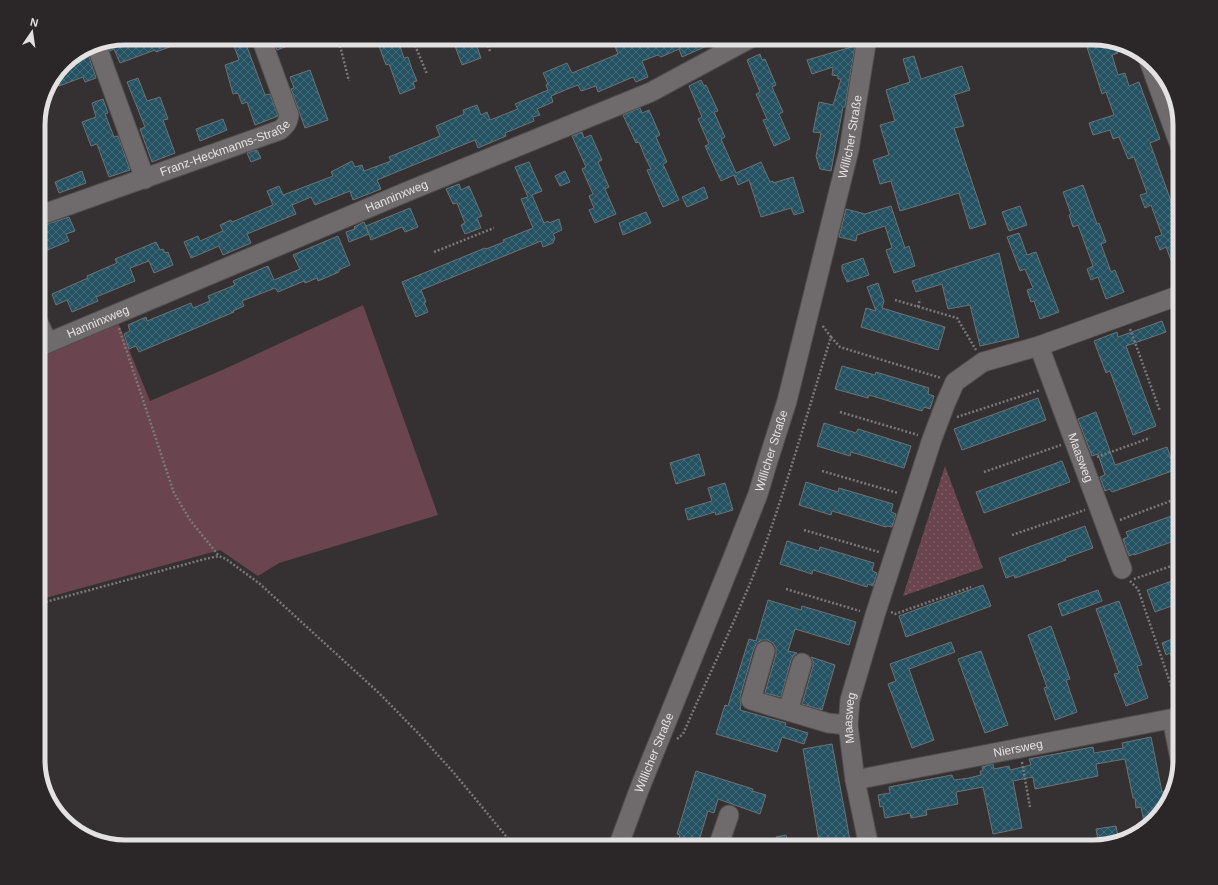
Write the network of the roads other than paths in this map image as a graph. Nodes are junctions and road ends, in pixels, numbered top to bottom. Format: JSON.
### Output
{"nodes":[{"id":1,"x":264,"y":45,"type":"edge"},
{"id":2,"x":737,"y":45,"type":"edge"},
{"id":3,"x":866,"y":45,"type":"edge"},
{"id":4,"x":98,"y":49,"type":"edge"},
{"id":5,"x":1153,"y":72,"type":"edge"},
{"id":6,"x":1173,"y":127,"type":"edge"},
{"id":7,"x":145,"y":179,"type":"junction"},
{"id":8,"x":45,"y":214,"type":"edge"},
{"id":9,"x":1173,"y":298,"type":"edge"},
{"id":10,"x":45,"y":344,"type":"edge"},
{"id":11,"x":1039,"y":346,"type":"junction"},
{"id":12,"x":1126,"y":575,"type":"road end"},
{"id":13,"x":765,"y":651,"type":"dead end"},
{"id":14,"x":802,"y":663,"type":"dead end"},
{"id":15,"x":788,"y":711,"type":"junction"},
{"id":16,"x":1173,"y":715,"type":"edge"},
{"id":17,"x":848,"y":725,"type":"junction"},
{"id":18,"x":855,"y":780,"type":"junction"},
{"id":19,"x":729,"y":815,"type":"dead end"},
{"id":20,"x":621,"y":840,"type":"edge"},
{"id":21,"x":720,"y":840,"type":"edge"},
{"id":22,"x":868,"y":840,"type":"edge"}],
"edges":[{"from":1,"to":7,"type":"street","name":"Franz-Heckmanns-Straße"},
{"from":2,"to":10,"type":"street","name":"Hanninxweg"},
{"from":3,"to":20,"type":"street","name":"Willicher Straße"},
{"from":4,"to":7,"type":"street","name":"Franz-Heckmanns-Straße"},
{"from":5,"to":6,"type":"street"},
{"from":7,"to":8,"type":"street","name":"Franz-Heckmanns-Straße"},
{"from":9,"to":11,"type":"street"},
{"from":11,"to":12,"type":"street","name":"Maasweg"},
{"from":11,"to":17,"type":"street","name":"Maasweg"},
{"from":13,"to":15,"type":"street"},
{"from":14,"to":15,"type":"street"},
{"from":15,"to":17,"type":"street"},
{"from":16,"to":18,"type":"street","name":"Niersweg"},
{"from":17,"to":18,"type":"street","name":"Maasweg"},
{"from":18,"to":22,"type":"street","name":"Maasweg"},
{"from":19,"to":21,"type":"street"}]}
